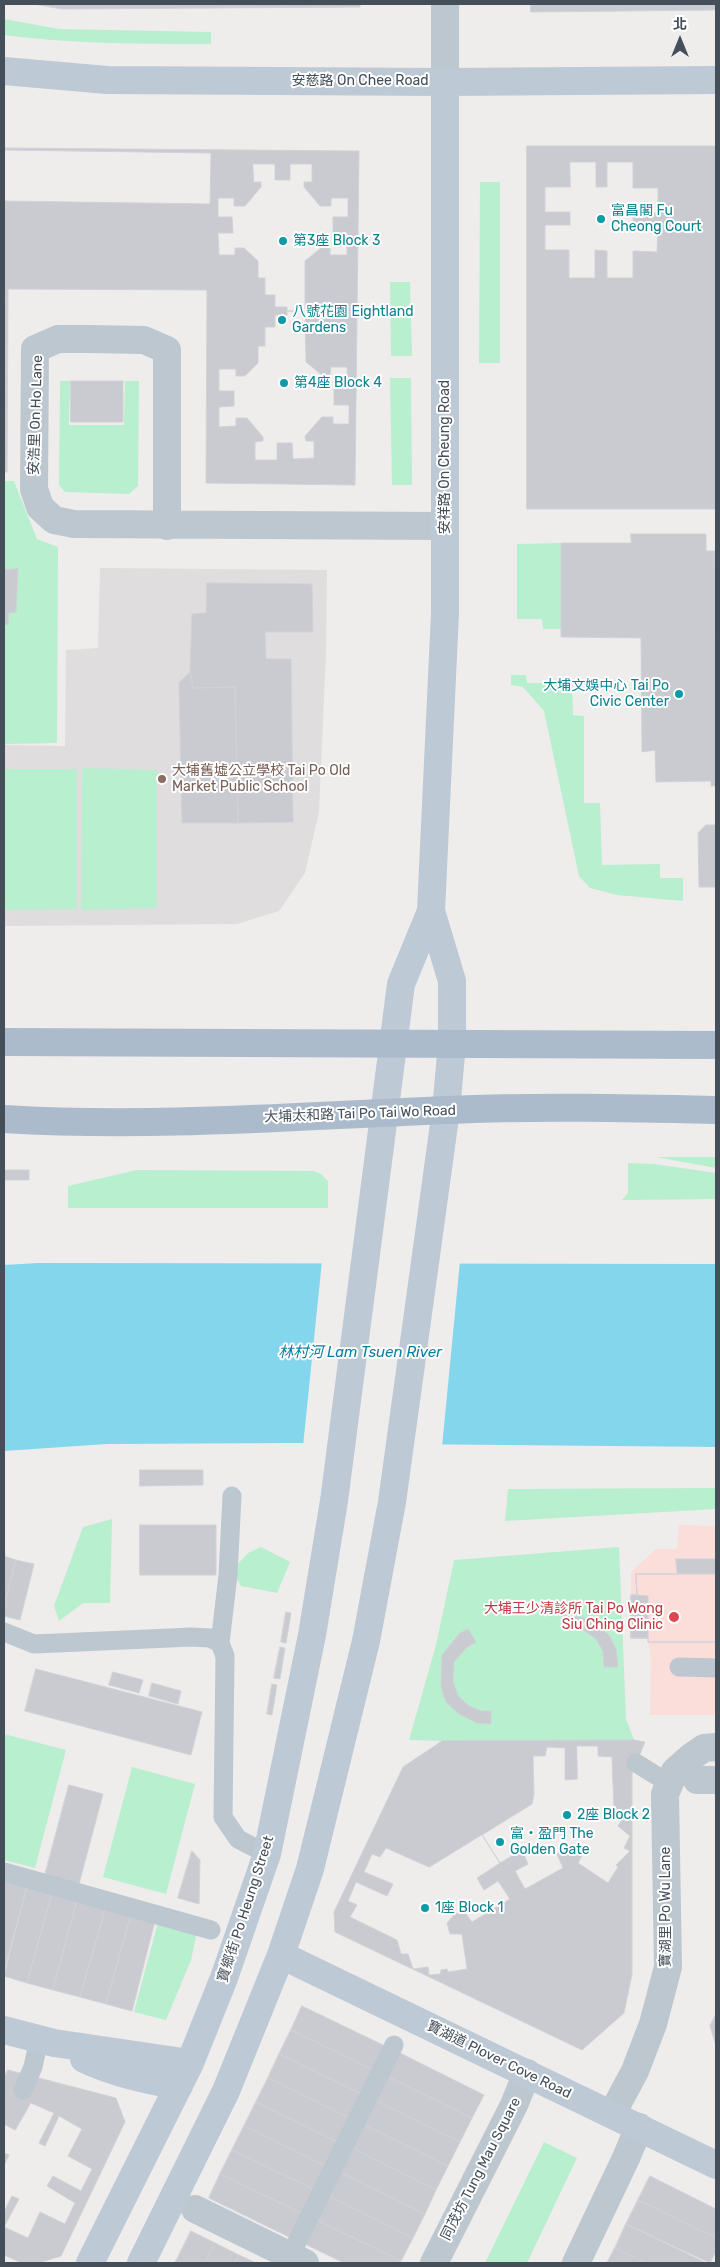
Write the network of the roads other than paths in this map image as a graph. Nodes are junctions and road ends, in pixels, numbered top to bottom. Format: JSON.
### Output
{"nodes":[{"id":1,"x":445,"y":4,"type":"edge"},
{"id":2,"x":4,"y":71,"type":"edge"},
{"id":3,"x":716,"y":80,"type":"edge"},
{"id":4,"x":445,"y":82,"type":"junction"},
{"id":5,"x":167,"y":526,"type":"junction"},
{"id":6,"x":445,"y":526,"type":"junction"},
{"id":7,"x":431,"y":911,"type":"junction"},
{"id":8,"x":4,"y":1042,"type":"edge"},
{"id":9,"x":393,"y":1043,"type":"junction"},
{"id":10,"x":452,"y":1044,"type":"junction"},
{"id":11,"x":716,"y":1045,"type":"edge"},
{"id":12,"x":446,"y":1110,"type":"junction"},
{"id":13,"x":716,"y":1110,"type":"edge"},
{"id":14,"x":384,"y":1114,"type":"junction"},
{"id":15,"x":4,"y":1119,"type":"edge"},
{"id":16,"x":377,"y":1176,"type":"joint"},
{"id":17,"x":232,"y":1496,"type":"dead end"},
{"id":18,"x":4,"y":1632,"type":"edge"},
{"id":19,"x":220,"y":1643,"type":"junction"},
{"id":20,"x":679,"y":1668,"type":"dead end"},
{"id":21,"x":716,"y":1668,"type":"edge"},
{"id":22,"x":716,"y":1747,"type":"edge"},
{"id":23,"x":636,"y":1763,"type":"dead end"},
{"id":24,"x":670,"y":1784,"type":"junction"},
{"id":25,"x":267,"y":1854,"type":"junction"},
{"id":26,"x":4,"y":1872,"type":"edge"},
{"id":27,"x":211,"y":1930,"type":"dead end"},
{"id":28,"x":281,"y":1955,"type":"junction"},
{"id":29,"x":4,"y":2030,"type":"edge"},
{"id":30,"x":47,"y":2041,"type":"junction"},
{"id":31,"x":394,"y":2045,"type":"dead end"},
{"id":32,"x":528,"y":2073,"type":"junction"},
{"id":33,"x":184,"y":2075,"type":"junction"},
{"id":34,"x":23,"y":2090,"type":"dead end"},
{"id":35,"x":612,"y":2114,"type":"junction"},
{"id":36,"x":639,"y":2127,"type":"junction"},
{"id":37,"x":716,"y":2165,"type":"edge"},
{"id":38,"x":195,"y":2209,"type":"dead end"},
{"id":39,"x":298,"y":2260,"type":"edge"},
{"id":40,"x":90,"y":2263,"type":"edge"},
{"id":41,"x":141,"y":2263,"type":"edge"},
{"id":42,"x":434,"y":2263,"type":"edge"},
{"id":43,"x":576,"y":2263,"type":"edge"}],
"edges":[{"from":1,"to":4,"type":"street","name":"安祥路 On Cheung Road"},
{"from":2,"to":4,"type":"main road","name":"安慈路 On Chee Road"},
{"from":3,"to":4,"type":"main road","name":"安慈路 On Chee Road"},
{"from":4,"to":6,"type":"main road","name":"安祥路 On Cheung Road"},
{"from":5,"to":5,"type":"street","name":"安浩里 On Ho Lane"},
{"from":5,"to":6,"type":"street","name":"安浩里 On Ho Lane"},
{"from":6,"to":7,"type":"main road","name":"安祥路 On Cheung Road"},
{"from":7,"to":9,"type":"main road","name":"安祥路 On Cheung Road"},
{"from":7,"to":10,"type":"main road","name":"安祥路 On Cheung Road"},
{"from":8,"to":9,"type":"main road"},
{"from":9,"to":10,"type":"main road"},
{"from":9,"to":14,"type":"main road","name":"安祥路 On Cheung Road"},
{"from":10,"to":11,"type":"main road"},
{"from":10,"to":12,"type":"main road","name":"安祥路 On Cheung Road"},
{"from":12,"to":13,"type":"main road","name":"大埔太和路 Tai Po Tai Wo Road"},
{"from":12,"to":14,"type":"main road","name":"大埔太和路 Tai Po Tai Wo Road"},
{"from":12,"to":28,"type":"main road","name":"安祥路 On Cheung Road"},
{"from":14,"to":15,"type":"main road","name":"大埔太和路 Tai Po Tai Wo Road"},
{"from":14,"to":16,"type":"main road","name":"安祥路 On Cheung Road"},
{"from":16,"to":25,"type":"main road","name":"寶鄉街 Po Heung Street"},
{"from":17,"to":19,"type":"lane"},
{"from":18,"to":19,"type":"lane"},
{"from":19,"to":25,"type":"lane"},
{"from":20,"to":21,"type":"lane"},
{"from":22,"to":24,"type":"street","name":"寶湖里 Po Wu Lane"},
{"from":23,"to":24,"type":"lane"},
{"from":24,"to":35,"type":"street","name":"寶湖里 Po Wu Lane"},
{"from":25,"to":33,"type":"main road","name":"寶鄉街 Po Heung Street"},
{"from":26,"to":27,"type":"lane"},
{"from":28,"to":32,"type":"main road","name":"寶湖道 Plover Cove Road"},
{"from":28,"to":41,"type":"main road"},
{"from":29,"to":30,"type":"main road"},
{"from":30,"to":33,"type":"main road"},
{"from":30,"to":34,"type":"lane"},
{"from":31,"to":39,"type":"lane"},
{"from":32,"to":35,"type":"main road","name":"寶湖道 Plover Cove Road"},
{"from":32,"to":42,"type":"street","name":"同茂坊 Tung Mau Square"},
{"from":33,"to":40,"type":"main road","name":"寶鄉街 Po Heung Street"},
{"from":35,"to":36,"type":"main road","name":"寶湖道 Plover Cove Road"},
{"from":36,"to":37,"type":"main road","name":"寶湖道 Plover Cove Road"},
{"from":36,"to":43,"type":"street"},
{"from":38,"to":39,"type":"street"}]}
